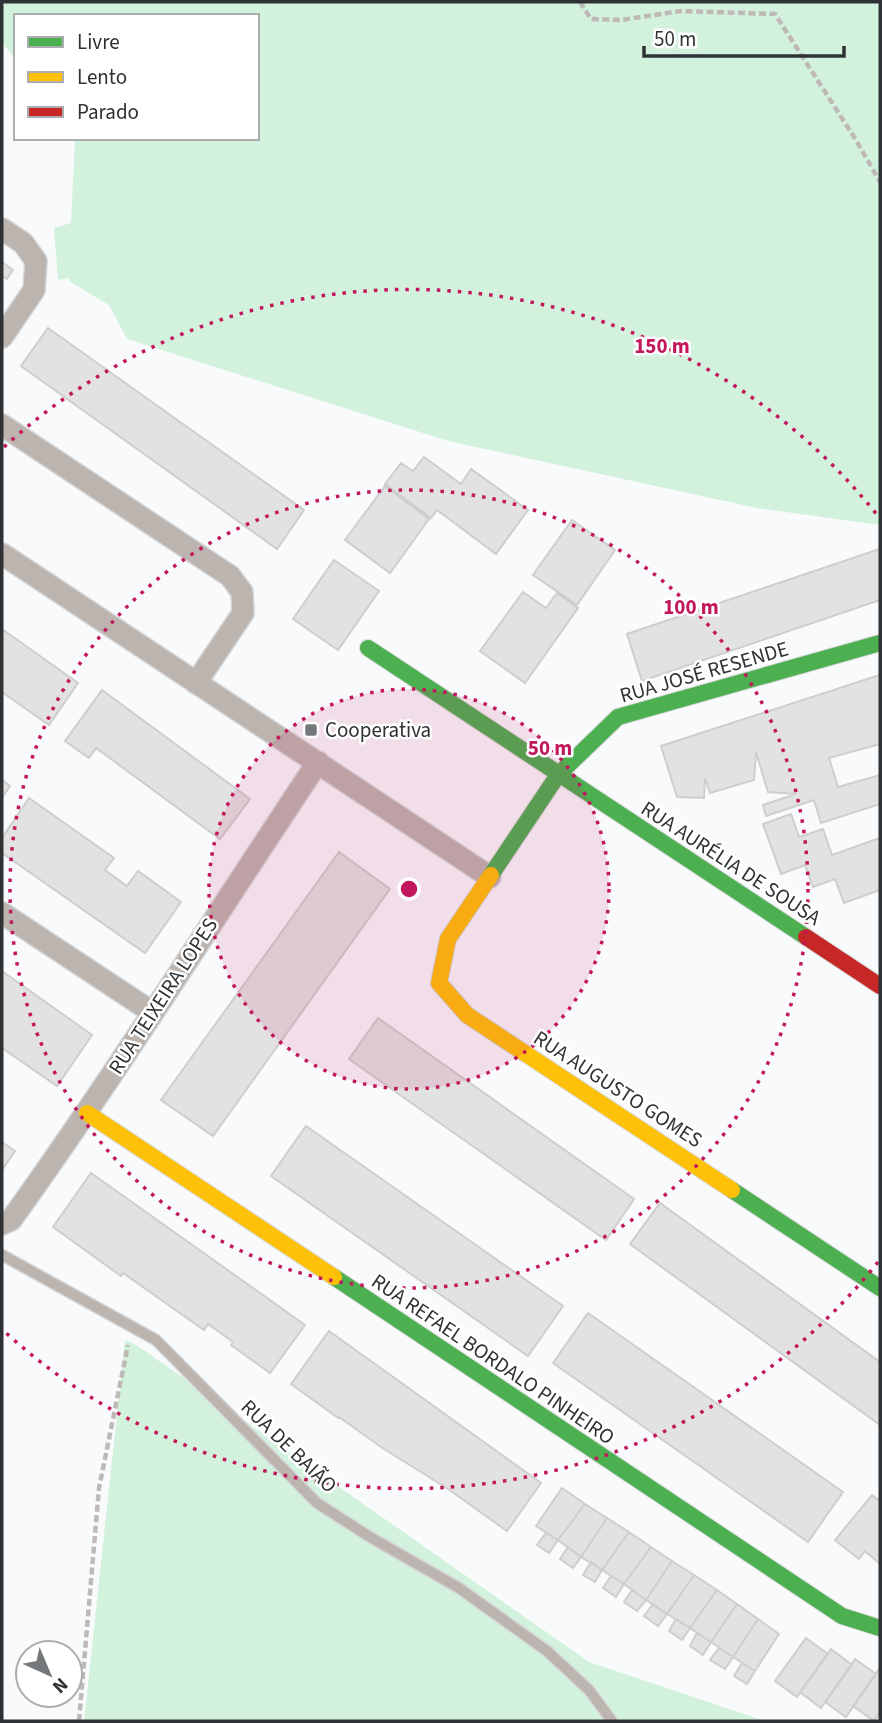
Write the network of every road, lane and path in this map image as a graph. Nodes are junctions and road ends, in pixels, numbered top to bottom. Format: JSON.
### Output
{"nodes":[{"id":1,"x":580,"y":2,"type":"edge"},
{"id":2,"x":880,"y":182,"type":"edge"},
{"id":3,"x":2,"y":229,"type":"edge"},
{"id":4,"x":2,"y":337,"type":"edge"},
{"id":5,"x":2,"y":425,"type":"edge"},
{"id":6,"x":2,"y":554,"type":"edge"},
{"id":7,"x":880,"y":643,"type":"edge"},
{"id":8,"x":368,"y":648,"type":"dead end"},
{"id":9,"x":196,"y":683,"type":"junction"},
{"id":10,"x":318,"y":762,"type":"junction"},
{"id":11,"x":558,"y":775,"type":"junction"},
{"id":12,"x":490,"y":877,"type":"junction"},
{"id":13,"x":2,"y":913,"type":"edge"},
{"id":14,"x":877,"y":976,"type":"edge"},
{"id":15,"x":152,"y":1013,"type":"junction"},
{"id":16,"x":88,"y":1113,"type":"junction"},
{"id":17,"x":2,"y":1224,"type":"edge"},
{"id":18,"x":2,"y":1255,"type":"edge"},
{"id":19,"x":880,"y":1287,"type":"edge"},
{"id":20,"x":132,"y":1326,"type":"junction"},
{"id":21,"x":880,"y":1628,"type":"edge"},
{"id":22,"x":79,"y":1721,"type":"edge"},
{"id":23,"x":612,"y":1721,"type":"edge"}],
"edges":[{"from":1,"to":2,"type":"path"},
{"from":3,"to":4,"type":"street"},
{"from":5,"to":9,"type":"street"},
{"from":6,"to":9,"type":"street"},
{"from":7,"to":11,"type":"street","name":"RUA JOSÉ RESENDE"},
{"from":8,"to":11,"type":"street","name":"RUA AURÉLIA DE SOUSA"},
{"from":9,"to":10,"type":"street"},
{"from":10,"to":12,"type":"street"},
{"from":10,"to":15,"type":"street","name":"RUA TEIXEIRA LOPES"},
{"from":11,"to":12,"type":"street","name":"RUA JOSÉ RESENDE"},
{"from":11,"to":14,"type":"street","name":"RUA AURÉLIA DE SOUSA"},
{"from":12,"to":19,"type":"street","name":"RUA AUGUSTO GOMES"},
{"from":13,"to":15,"type":"street"},
{"from":15,"to":16,"type":"street","name":"RUA TEIXEIRA LOPES"},
{"from":16,"to":17,"type":"street","name":"RUA TEIXEIRA LOPES"},
{"from":16,"to":21,"type":"street","name":"RUA REFAEL BORDALO PINHEIRO"},
{"from":18,"to":20,"type":"lane","name":"RUA DE BAIÃO"},
{"from":20,"to":22,"type":"path"},
{"from":20,"to":23,"type":"lane","name":"RUA DE BAIÃO"}]}
